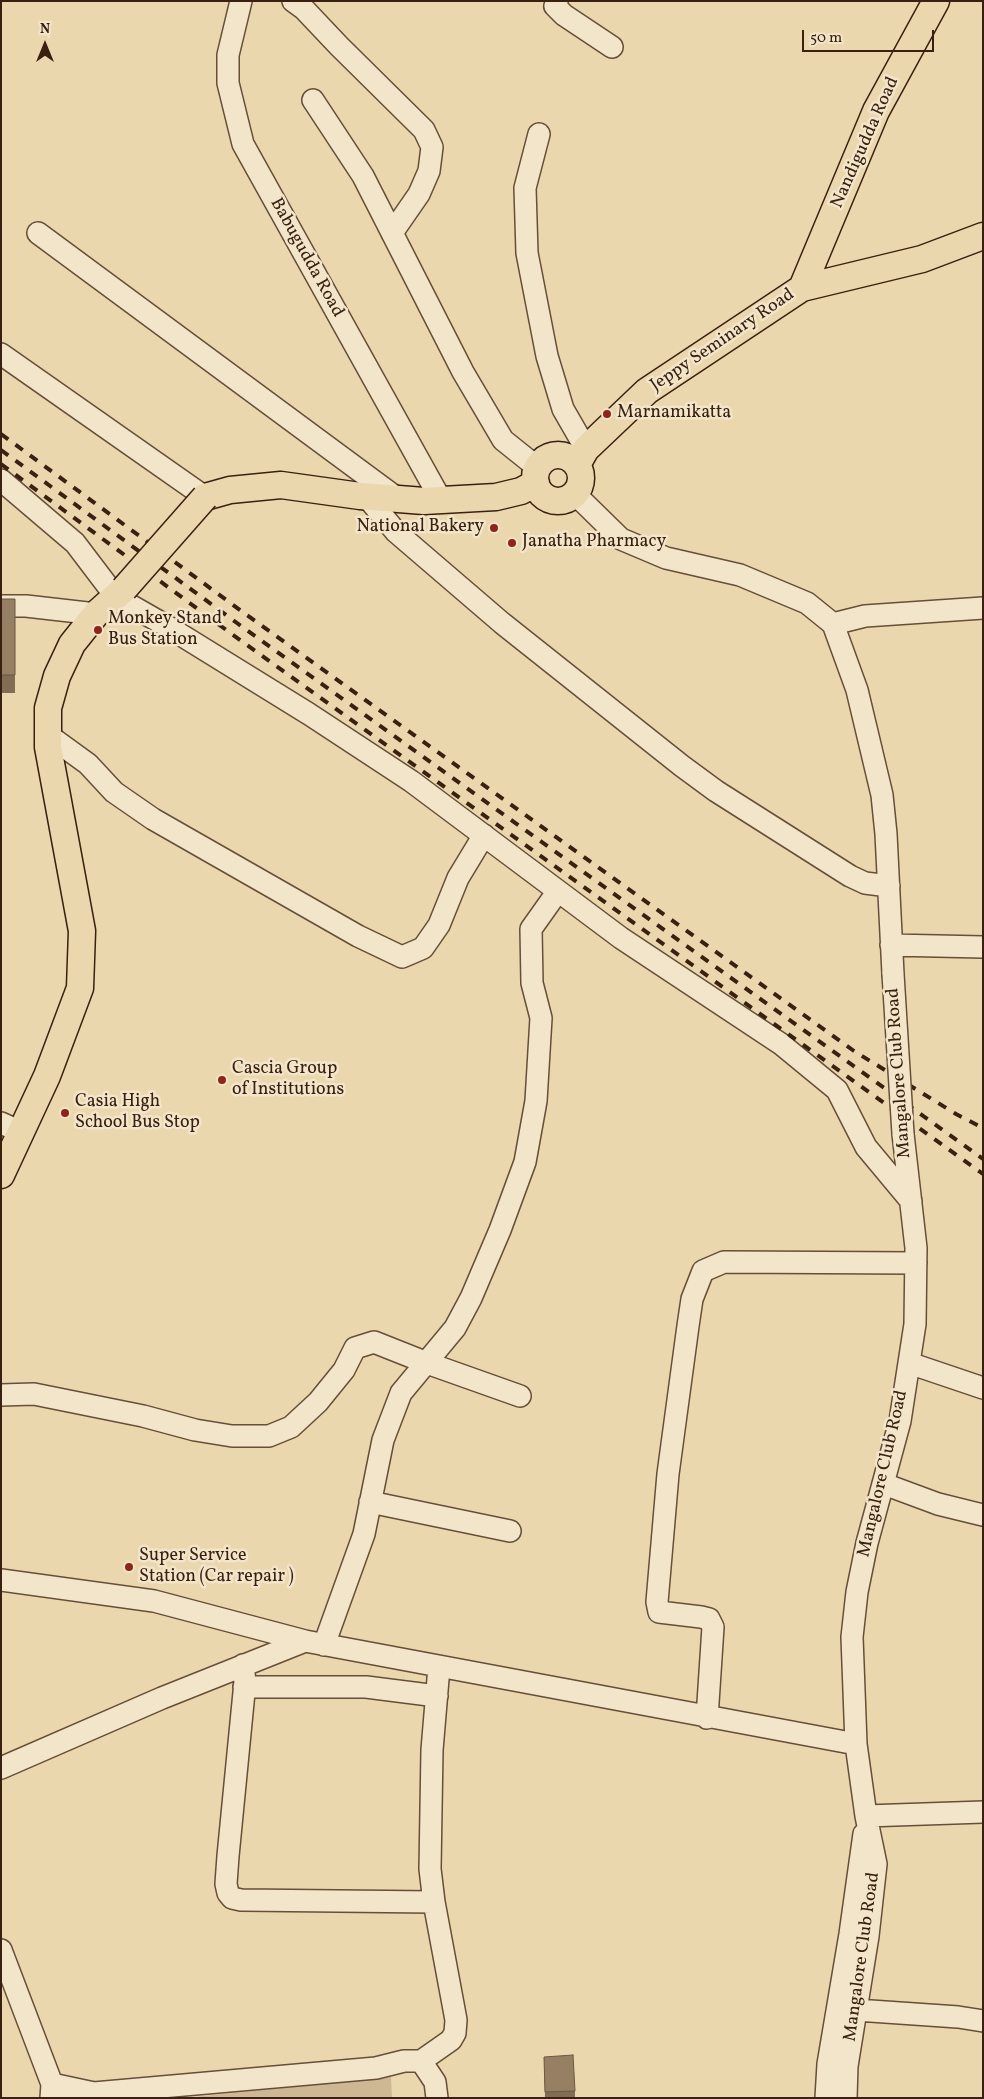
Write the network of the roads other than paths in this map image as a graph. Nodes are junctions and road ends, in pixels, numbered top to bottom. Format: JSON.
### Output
{"nodes":[{"id":1,"x":241,"y":1,"type":"edge"},
{"id":2,"x":293,"y":1,"type":"edge"},
{"id":3,"x":557,"y":1,"type":"edge"},
{"id":4,"x":936,"y":1,"type":"edge"},
{"id":5,"x":612,"y":47,"type":"dead end"},
{"id":6,"x":313,"y":100,"type":"dead end"},
{"id":7,"x":538,"y":134,"type":"dead end"},
{"id":8,"x":38,"y":233,"type":"dead end"},
{"id":9,"x":392,"y":233,"type":"junction"},
{"id":10,"x":983,"y":236,"type":"edge"},
{"id":11,"x":802,"y":288,"type":"junction"},
{"id":12,"x":1,"y":354,"type":"edge"},
{"id":13,"x":581,"y":457,"type":"junction"},
{"id":14,"x":537,"y":476,"type":"junction"},
{"id":15,"x":1,"y":480,"type":"edge"},
{"id":16,"x":575,"y":494,"type":"junction"},
{"id":17,"x":205,"y":497,"type":"junction"},
{"id":18,"x":367,"y":497,"type":"junction"},
{"id":19,"x":398,"y":499,"type":"junction"},
{"id":20,"x":441,"y":500,"type":"junction"},
{"id":21,"x":120,"y":593,"type":"junction"},
{"id":22,"x":1,"y":606,"type":"edge"},
{"id":23,"x":983,"y":608,"type":"edge"},
{"id":24,"x":96,"y":614,"type":"junction"},
{"id":25,"x":832,"y":624,"type":"junction"},
{"id":26,"x":48,"y":735,"type":"junction"},
{"id":27,"x":484,"y":835,"type":"junction"},
{"id":28,"x":889,"y":886,"type":"junction"},
{"id":29,"x":558,"y":891,"type":"junction"},
{"id":30,"x":891,"y":945,"type":"junction"},
{"id":31,"x":983,"y":947,"type":"edge"},
{"id":32,"x":11,"y":1128,"type":"edge"},
{"id":33,"x":1,"y":1175,"type":"edge"},
{"id":34,"x":911,"y":1201,"type":"junction"},
{"id":35,"x":916,"y":1263,"type":"junction"},
{"id":36,"x":427,"y":1363,"type":"junction"},
{"id":37,"x":909,"y":1363,"type":"junction"},
{"id":38,"x":983,"y":1388,"type":"edge"},
{"id":39,"x":1,"y":1395,"type":"edge"},
{"id":40,"x":520,"y":1396,"type":"dead end"},
{"id":41,"x":884,"y":1484,"type":"junction"},
{"id":42,"x":370,"y":1502,"type":"junction"},
{"id":43,"x":983,"y":1515,"type":"edge"},
{"id":44,"x":510,"y":1531,"type":"dead end"},
{"id":45,"x":1,"y":1580,"type":"edge"},
{"id":46,"x":314,"y":1643,"type":"junction"},
{"id":47,"x":243,"y":1666,"type":"junction"},
{"id":48,"x":439,"y":1667,"type":"junction"},
{"id":49,"x":244,"y":1687,"type":"junction"},
{"id":50,"x":437,"y":1696,"type":"junction"},
{"id":51,"x":707,"y":1718,"type":"junction"},
{"id":52,"x":856,"y":1744,"type":"junction"},
{"id":53,"x":1,"y":1768,"type":"edge"},
{"id":54,"x":983,"y":1812,"type":"edge"},
{"id":55,"x":866,"y":1816,"type":"junction"},
{"id":56,"x":434,"y":1902,"type":"junction"},
{"id":57,"x":1,"y":1950,"type":"edge"},
{"id":58,"x":856,"y":2010,"type":"junction"},
{"id":59,"x":983,"y":2021,"type":"edge"},
{"id":60,"x":421,"y":2060,"type":"junction"},
{"id":61,"x":51,"y":2091,"type":"edge"},
{"id":62,"x":437,"y":2098,"type":"edge"},
{"id":63,"x":826,"y":2098,"type":"edge"},
{"id":64,"x":846,"y":2098,"type":"edge"}],
"edges":[{"from":1,"to":20,"type":"street","name":"Babugudda Road"},
{"from":2,"to":9,"type":"street"},
{"from":3,"to":5,"type":"street"},
{"from":4,"to":11,"type":"main road","name":"Nandigudda Road"},
{"from":6,"to":9,"type":"street"},
{"from":7,"to":13,"type":"street"},
{"from":8,"to":19,"type":"street"},
{"from":9,"to":14,"type":"street"},
{"from":10,"to":11,"type":"main road","name":"Jeppy Seminary Road"},
{"from":11,"to":13,"type":"main road","name":"Jeppy Seminary Road"},
{"from":12,"to":17,"type":"street"},
{"from":13,"to":14,"type":"main road"},
{"from":13,"to":16,"type":"main road"},
{"from":14,"to":16,"type":"main road"},
{"from":14,"to":20,"type":"main road"},
{"from":15,"to":21,"type":"street"},
{"from":16,"to":25,"type":"street","name":"Mangalore Club Road"},
{"from":17,"to":18,"type":"main road"},
{"from":17,"to":21,"type":"main road","bridge":true},
{"from":18,"to":19,"type":"main road"},
{"from":18,"to":28,"type":"street"},
{"from":19,"to":20,"type":"main road"},
{"from":21,"to":24,"type":"main road"},
{"from":21,"to":27,"type":"street"},
{"from":22,"to":24,"type":"street"},
{"from":23,"to":25,"type":"street"},
{"from":24,"to":26,"type":"main road"},
{"from":25,"to":28,"type":"street","name":"Mangalore Club Road"},
{"from":26,"to":27,"type":"street"},
{"from":26,"to":32,"type":"main road"},
{"from":27,"to":29,"type":"street"},
{"from":28,"to":30,"type":"street","name":"Mangalore Club Road"},
{"from":29,"to":34,"type":"street"},
{"from":29,"to":36,"type":"street"},
{"from":30,"to":31,"type":"street"},
{"from":30,"to":34,"type":"street","name":"Mangalore Club Road","bridge":true},
{"from":32,"to":33,"type":"main road"},
{"from":34,"to":35,"type":"street","name":"Mangalore Club Road"},
{"from":35,"to":37,"type":"street","name":"Mangalore Club Road"},
{"from":35,"to":51,"type":"street"},
{"from":36,"to":39,"type":"street"},
{"from":36,"to":40,"type":"street"},
{"from":36,"to":42,"type":"street"},
{"from":37,"to":38,"type":"street"},
{"from":37,"to":41,"type":"street","name":"Mangalore Club Road"},
{"from":41,"to":43,"type":"street"},
{"from":41,"to":52,"type":"street","name":"Mangalore Club Road"},
{"from":42,"to":44,"type":"street"},
{"from":42,"to":46,"type":"street"},
{"from":45,"to":46,"type":"street"},
{"from":46,"to":47,"type":"street"},
{"from":46,"to":48,"type":"street"},
{"from":47,"to":49,"type":"street"},
{"from":47,"to":53,"type":"street"},
{"from":48,"to":50,"type":"street"},
{"from":48,"to":51,"type":"street"},
{"from":49,"to":50,"type":"street"},
{"from":49,"to":56,"type":"street"},
{"from":50,"to":56,"type":"street"},
{"from":51,"to":52,"type":"street"},
{"from":52,"to":55,"type":"street","name":"Mangalore Club Road"},
{"from":54,"to":55,"type":"street"},
{"from":55,"to":58,"type":"street","name":"Mangalore Club Road"},
{"from":55,"to":63,"type":"street","name":"Mangalore Club Road"},
{"from":56,"to":60,"type":"street"},
{"from":57,"to":61,"type":"street"},
{"from":58,"to":59,"type":"street"},
{"from":58,"to":64,"type":"street","name":"Mangalore Club Road"},
{"from":60,"to":61,"type":"street"},
{"from":60,"to":62,"type":"street"}]}
